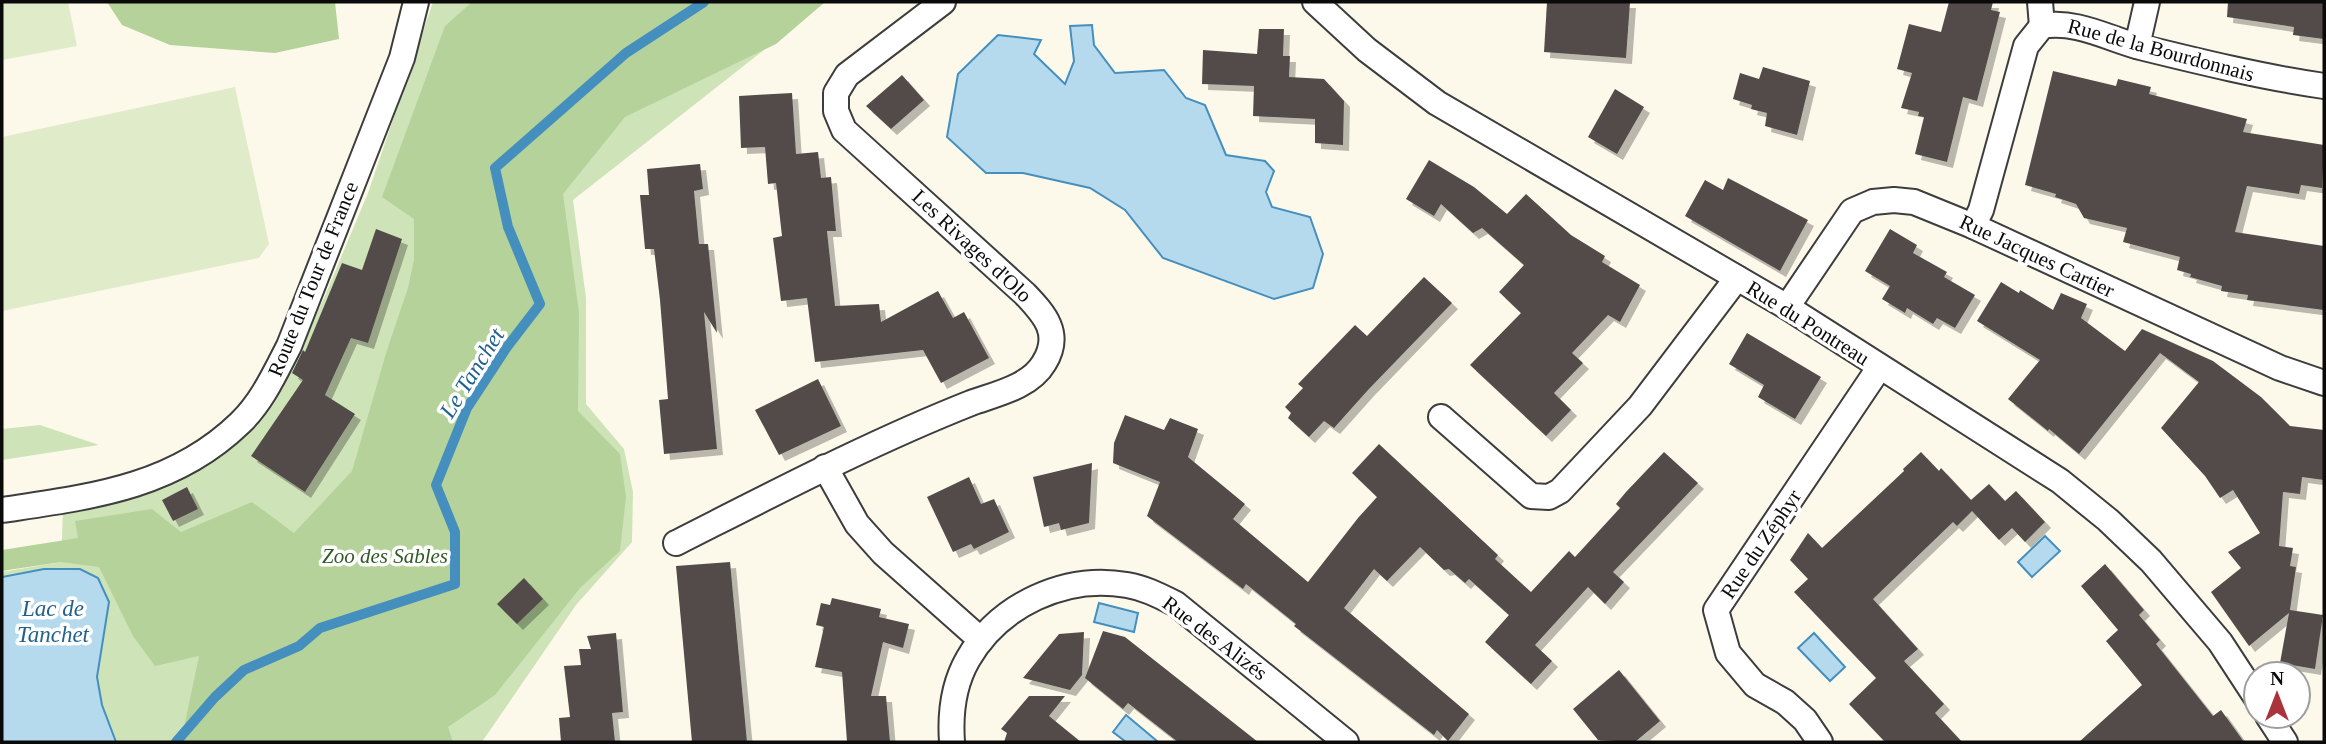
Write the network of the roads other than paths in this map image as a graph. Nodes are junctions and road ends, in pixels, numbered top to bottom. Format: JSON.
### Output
{"nodes":[{"id":1,"x":416,"y":2,"type":"edge"},
{"id":2,"x":943,"y":2,"type":"edge"},
{"id":3,"x":1315,"y":2,"type":"edge"},
{"id":4,"x":2147,"y":2,"type":"edge"},
{"id":5,"x":2041,"y":14,"type":"edge"},
{"id":6,"x":2137,"y":46,"type":"junction"},
{"id":7,"x":2324,"y":86,"type":"edge"},
{"id":8,"x":1973,"y":226,"type":"junction"},
{"id":9,"x":1737,"y":278,"type":"junction"},
{"id":10,"x":1787,"y":307,"type":"junction"},
{"id":11,"x":1879,"y":368,"type":"junction"},
{"id":12,"x":2324,"y":383,"type":"edge"},
{"id":13,"x":1441,"y":417,"type":"dead end"},
{"id":14,"x":825,"y":467,"type":"junction"},
{"id":15,"x":2,"y":510,"type":"edge"},
{"id":16,"x":676,"y":543,"type":"dead end"},
{"id":17,"x":981,"y":640,"type":"junction"},
{"id":18,"x":2242,"y":676,"type":"edge"},
{"id":19,"x":952,"y":742,"type":"edge"},
{"id":20,"x":1346,"y":742,"type":"edge"},
{"id":21,"x":1820,"y":742,"type":"edge"}],
"edges":[{"from":1,"to":15,"type":"street","name":"Route du Tour de France"},
{"from":2,"to":14,"type":"street","name":"Les Rivages d'Olo"},
{"from":3,"to":9,"type":"street","name":"Rue du Pontreau"},
{"from":4,"to":6,"type":"street"},
{"from":5,"to":6,"type":"street","name":"Rue de la Bourdonnais"},
{"from":5,"to":8,"type":"street","name":"Rue de la Bourdonnais"},
{"from":6,"to":7,"type":"street","name":"Rue de la Bourdonnais"},
{"from":8,"to":10,"type":"street","name":"Rue Jacques Cartier"},
{"from":8,"to":12,"type":"street","name":"Rue Jacques Cartier"},
{"from":9,"to":10,"type":"street","name":"Rue du Pontreau"},
{"from":9,"to":13,"type":"street"},
{"from":10,"to":11,"type":"street","name":"Rue du Pontreau"},
{"from":11,"to":18,"type":"street","name":"Rue du Pontreau"},
{"from":11,"to":21,"type":"street","name":"Rue du Zéphyr"},
{"from":14,"to":16,"type":"street","name":"Les Rivages d'Olo"},
{"from":14,"to":17,"type":"street"},
{"from":17,"to":19,"type":"street","name":"Rue des Alizés"},
{"from":17,"to":20,"type":"street","name":"Rue des Alizés"}]}
